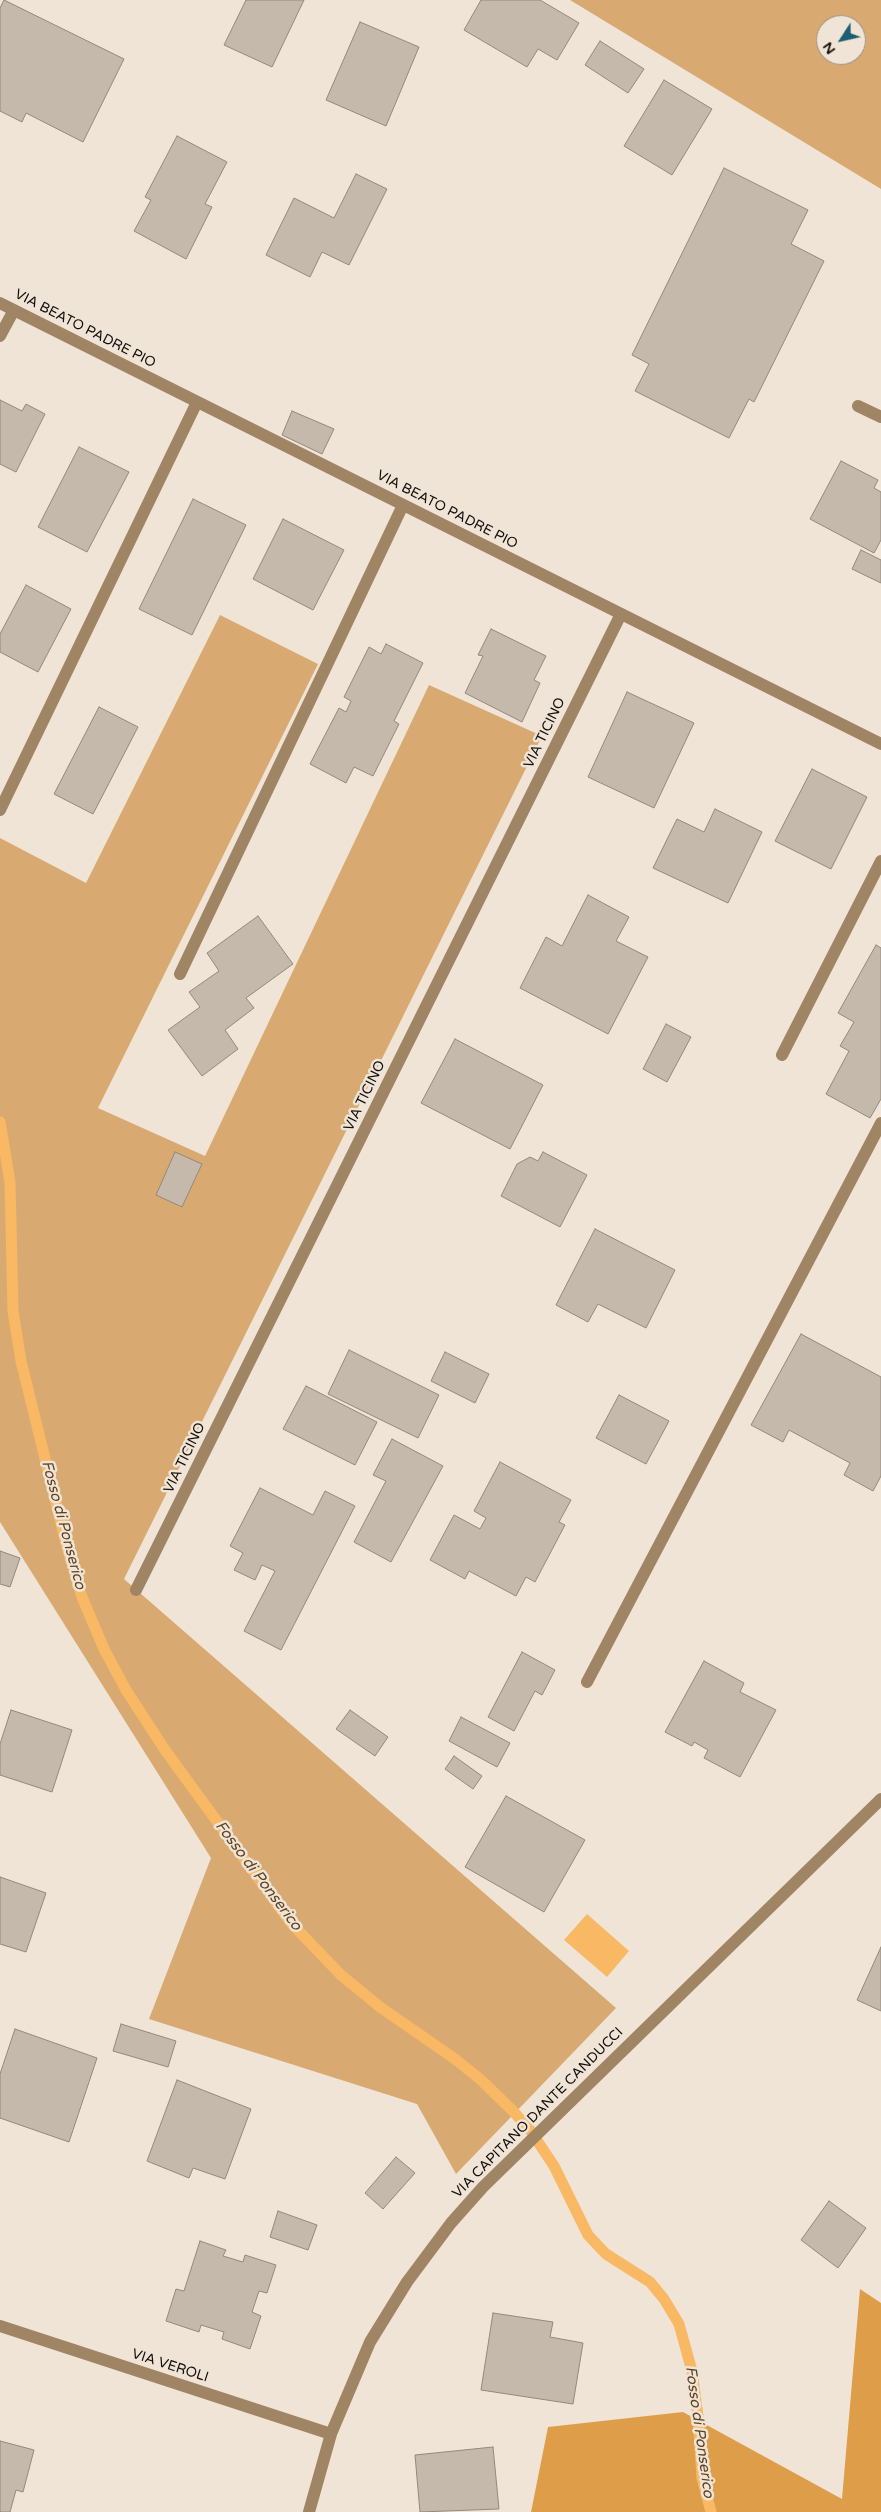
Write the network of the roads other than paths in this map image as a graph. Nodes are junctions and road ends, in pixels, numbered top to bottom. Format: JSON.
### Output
{"nodes":[{"id":1,"x":0,"y":304,"type":"edge"},
{"id":2,"x":14,"y":310,"type":"junction"},
{"id":3,"x":0,"y":336,"type":"edge"},
{"id":4,"x":197,"y":402,"type":"junction"},
{"id":5,"x":858,"y":406,"type":"dead end"},
{"id":6,"x":881,"y":417,"type":"edge"},
{"id":7,"x":403,"y":506,"type":"junction"},
{"id":8,"x":621,"y":614,"type":"junction"},
{"id":9,"x":881,"y":744,"type":"edge"},
{"id":10,"x":0,"y":810,"type":"edge"},
{"id":11,"x":881,"y":861,"type":"edge"},
{"id":12,"x":180,"y":974,"type":"dead end"},
{"id":13,"x":782,"y":1055,"type":"dead end"},
{"id":14,"x":881,"y":1123,"type":"edge"},
{"id":15,"x":136,"y":1590,"type":"dead end"},
{"id":16,"x":587,"y":1682,"type":"dead end"},
{"id":17,"x":881,"y":1799,"type":"edge"},
{"id":18,"x":0,"y":2326,"type":"edge"},
{"id":19,"x":331,"y":2434,"type":"junction"},
{"id":20,"x":309,"y":2512,"type":"edge"}],
"edges":[{"from":1,"to":2,"type":"street","name":"VIA BEATO PADRE PIO"},
{"from":2,"to":3,"type":"street"},
{"from":2,"to":4,"type":"street","name":"VIA BEATO PADRE PIO"},
{"from":4,"to":7,"type":"street","name":"VIA BEATO PADRE PIO"},
{"from":4,"to":10,"type":"street"},
{"from":5,"to":6,"type":"street"},
{"from":7,"to":8,"type":"street","name":"VIA BEATO PADRE PIO"},
{"from":7,"to":12,"type":"street"},
{"from":8,"to":9,"type":"street","name":"VIA BEATO PADRE PIO"},
{"from":8,"to":15,"type":"street","name":"VIA TICINO"},
{"from":11,"to":13,"type":"street"},
{"from":14,"to":16,"type":"street"},
{"from":17,"to":19,"type":"street","name":"VIA CAPITANO DANTE CANDUCCI"},
{"from":18,"to":19,"type":"street","name":"VIA VEROLI"},
{"from":19,"to":20,"type":"street","name":"VIA CAPITANO DANTE CANDUCCI"}]}
